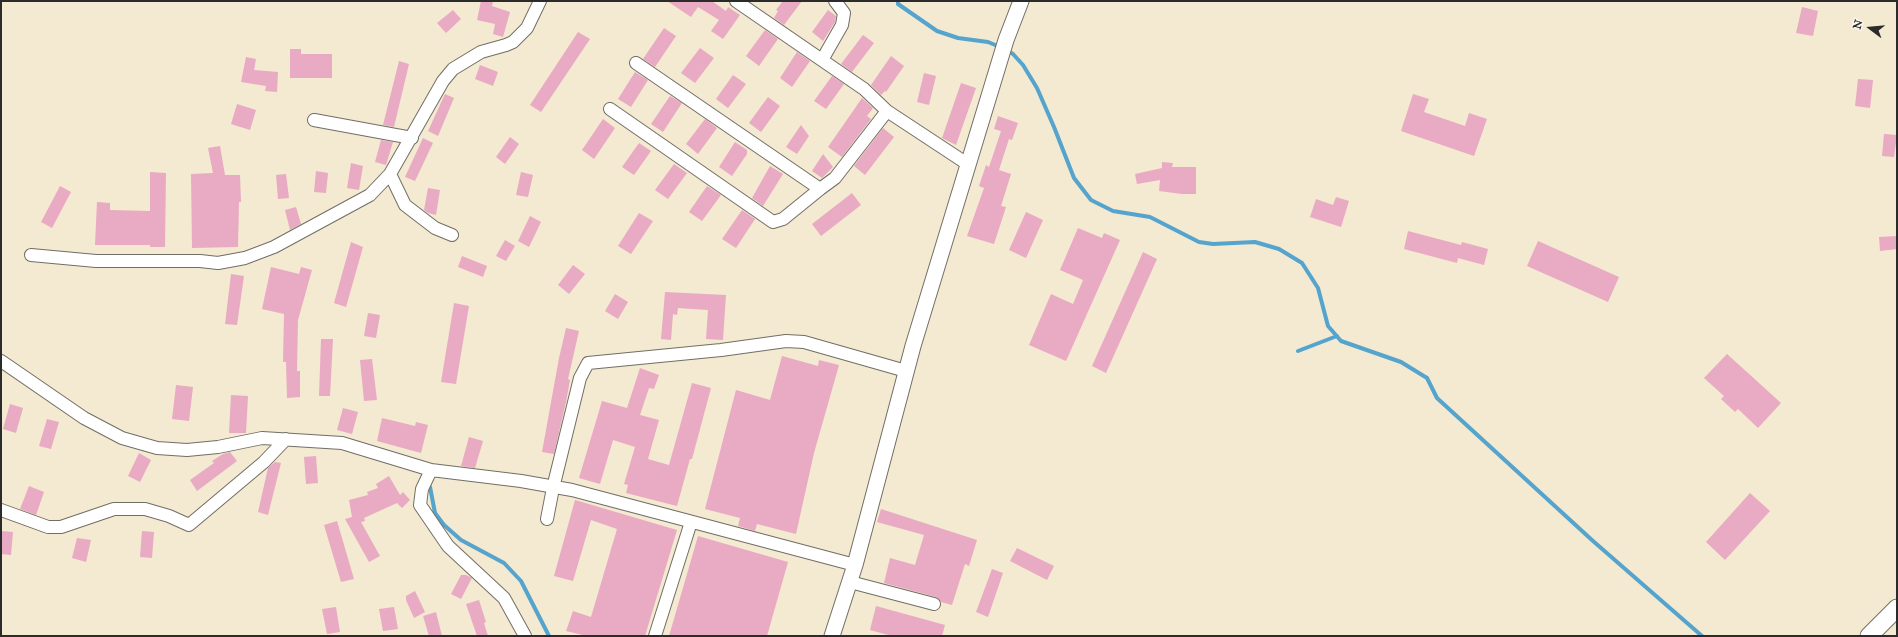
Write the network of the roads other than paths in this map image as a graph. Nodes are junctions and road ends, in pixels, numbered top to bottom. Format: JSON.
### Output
{"nodes":[{"id":1,"x":540,"y":1,"type":"edge"},
{"id":2,"x":736,"y":1,"type":"edge"},
{"id":3,"x":834,"y":1,"type":"edge"},
{"id":4,"x":1021,"y":1,"type":"edge"},
{"id":5,"x":822,"y":60,"type":"junction"},
{"id":6,"x":636,"y":63,"type":"dead end"},
{"id":7,"x":610,"y":109,"type":"dead end"},
{"id":8,"x":887,"y":111,"type":"junction"},
{"id":9,"x":314,"y":120,"type":"dead end"},
{"id":10,"x":412,"y":138,"type":"junction"},
{"id":11,"x":969,"y":165,"type":"junction"},
{"id":12,"x":390,"y":174,"type":"junction"},
{"id":13,"x":820,"y":189,"type":"junction"},
{"id":14,"x":452,"y":235,"type":"dead end"},
{"id":15,"x":31,"y":254,"type":"dead end"},
{"id":16,"x":1,"y":361,"type":"edge"},
{"id":17,"x":907,"y":366,"type":"junction"},
{"id":18,"x":286,"y":439,"type":"junction"},
{"id":19,"x":432,"y":470,"type":"junction"},
{"id":20,"x":553,"y":488,"type":"junction"},
{"id":21,"x":1,"y":510,"type":"edge"},
{"id":22,"x":547,"y":519,"type":"dead end"},
{"id":23,"x":690,"y":522,"type":"junction"},
{"id":24,"x":855,"y":565,"type":"junction"},
{"id":25,"x":850,"y":582,"type":"junction"},
{"id":26,"x":934,"y":604,"type":"dead end"},
{"id":27,"x":1897,"y":608,"type":"edge"},
{"id":28,"x":525,"y":636,"type":"edge"},
{"id":29,"x":655,"y":636,"type":"edge"},
{"id":30,"x":832,"y":636,"type":"edge"},
{"id":31,"x":1869,"y":636,"type":"edge"}],
"edges":[{"from":1,"to":10,"type":"street"},
{"from":2,"to":5,"type":"street"},
{"from":3,"to":5,"type":"street"},
{"from":4,"to":11,"type":"street"},
{"from":5,"to":8,"type":"street"},
{"from":6,"to":13,"type":"street"},
{"from":7,"to":13,"type":"street"},
{"from":8,"to":11,"type":"street"},
{"from":8,"to":13,"type":"street"},
{"from":9,"to":10,"type":"street"},
{"from":10,"to":12,"type":"street"},
{"from":11,"to":17,"type":"street"},
{"from":12,"to":14,"type":"street"},
{"from":12,"to":15,"type":"street"},
{"from":16,"to":18,"type":"street"},
{"from":17,"to":20,"type":"street"},
{"from":17,"to":24,"type":"street"},
{"from":18,"to":19,"type":"street"},
{"from":18,"to":21,"type":"street"},
{"from":19,"to":20,"type":"street"},
{"from":19,"to":28,"type":"street"},
{"from":20,"to":22,"type":"street"},
{"from":20,"to":23,"type":"street"},
{"from":23,"to":24,"type":"street"},
{"from":23,"to":29,"type":"street"},
{"from":24,"to":25,"type":"street"},
{"from":25,"to":26,"type":"street"},
{"from":25,"to":30,"type":"street"},
{"from":27,"to":31,"type":"main road"}]}
